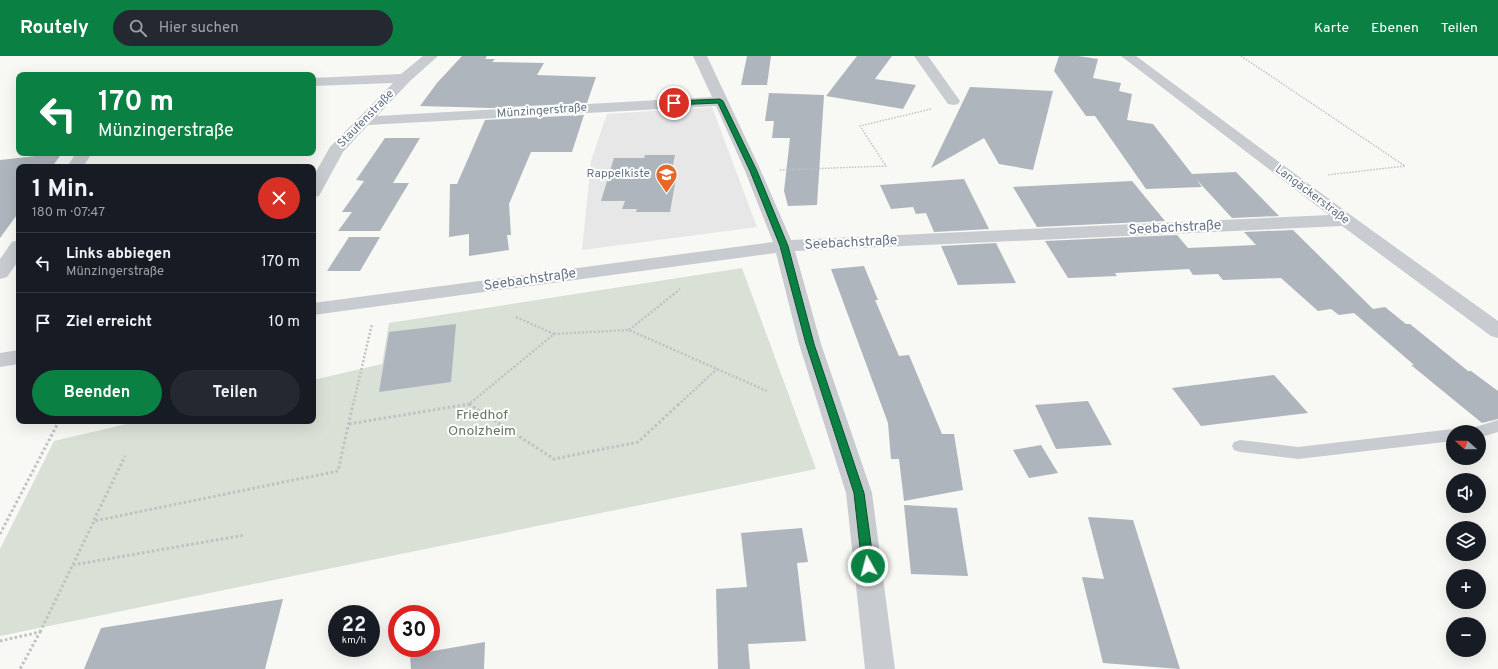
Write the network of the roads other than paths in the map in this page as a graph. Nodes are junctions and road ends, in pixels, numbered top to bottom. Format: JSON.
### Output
{"nodes":[{"id":1,"x":430,"y":56,"type":"edge"},
{"id":2,"x":700,"y":56,"type":"edge"},
{"id":3,"x":921,"y":56,"type":"edge"},
{"id":4,"x":1128,"y":56,"type":"edge"},
{"id":5,"x":405,"y":78,"type":"junction"},
{"id":6,"x":316,"y":82,"type":"edge"},
{"id":7,"x":720,"y":101,"type":"junction"},
{"id":8,"x":953,"y":101,"type":"road end"},
{"id":9,"x":364,"y":121,"type":"junction"},
{"id":10,"x":316,"y":187,"type":"edge"},
{"id":11,"x":1346,"y":220,"type":"junction"},
{"id":12,"x":784,"y":246,"type":"junction"},
{"id":13,"x":16,"y":250,"type":"edge"},
{"id":14,"x":0,"y":273,"type":"edge"},
{"id":15,"x":316,"y":309,"type":"edge"},
{"id":16,"x":1498,"y":331,"type":"edge"},
{"id":17,"x":16,"y":357,"type":"edge"},
{"id":18,"x":0,"y":360,"type":"edge"},
{"id":19,"x":1498,"y":426,"type":"edge"},
{"id":20,"x":1486,"y":430,"type":"edge"},
{"id":21,"x":1446,"y":436,"type":"edge"},
{"id":22,"x":1240,"y":446,"type":"dead end"},
{"id":23,"x":880,"y":669,"type":"edge"}],
"edges":[{"from":1,"to":5,"type":"street","name":"Staufenstraße"},
{"from":2,"to":7,"type":"street"},
{"from":3,"to":8,"type":"street"},
{"from":4,"to":11,"type":"street","name":"Langäckerstraße"},
{"from":5,"to":6,"type":"street"},
{"from":5,"to":9,"type":"street","name":"Staufenstraße"},
{"from":7,"to":9,"type":"street","name":"Münzingerstraße"},
{"from":7,"to":12,"type":"street"},
{"from":9,"to":10,"type":"street","name":"Staufenstraße"},
{"from":11,"to":12,"type":"street","name":"Seebachstraße"},
{"from":11,"to":16,"type":"street","name":"Langäckerstraße"},
{"from":12,"to":15,"type":"street","name":"Seebachstraße"},
{"from":12,"to":23,"type":"street"},
{"from":13,"to":14,"type":"street"},
{"from":17,"to":18,"type":"street"},
{"from":19,"to":20,"type":"lane"},
{"from":21,"to":22,"type":"lane"}]}
